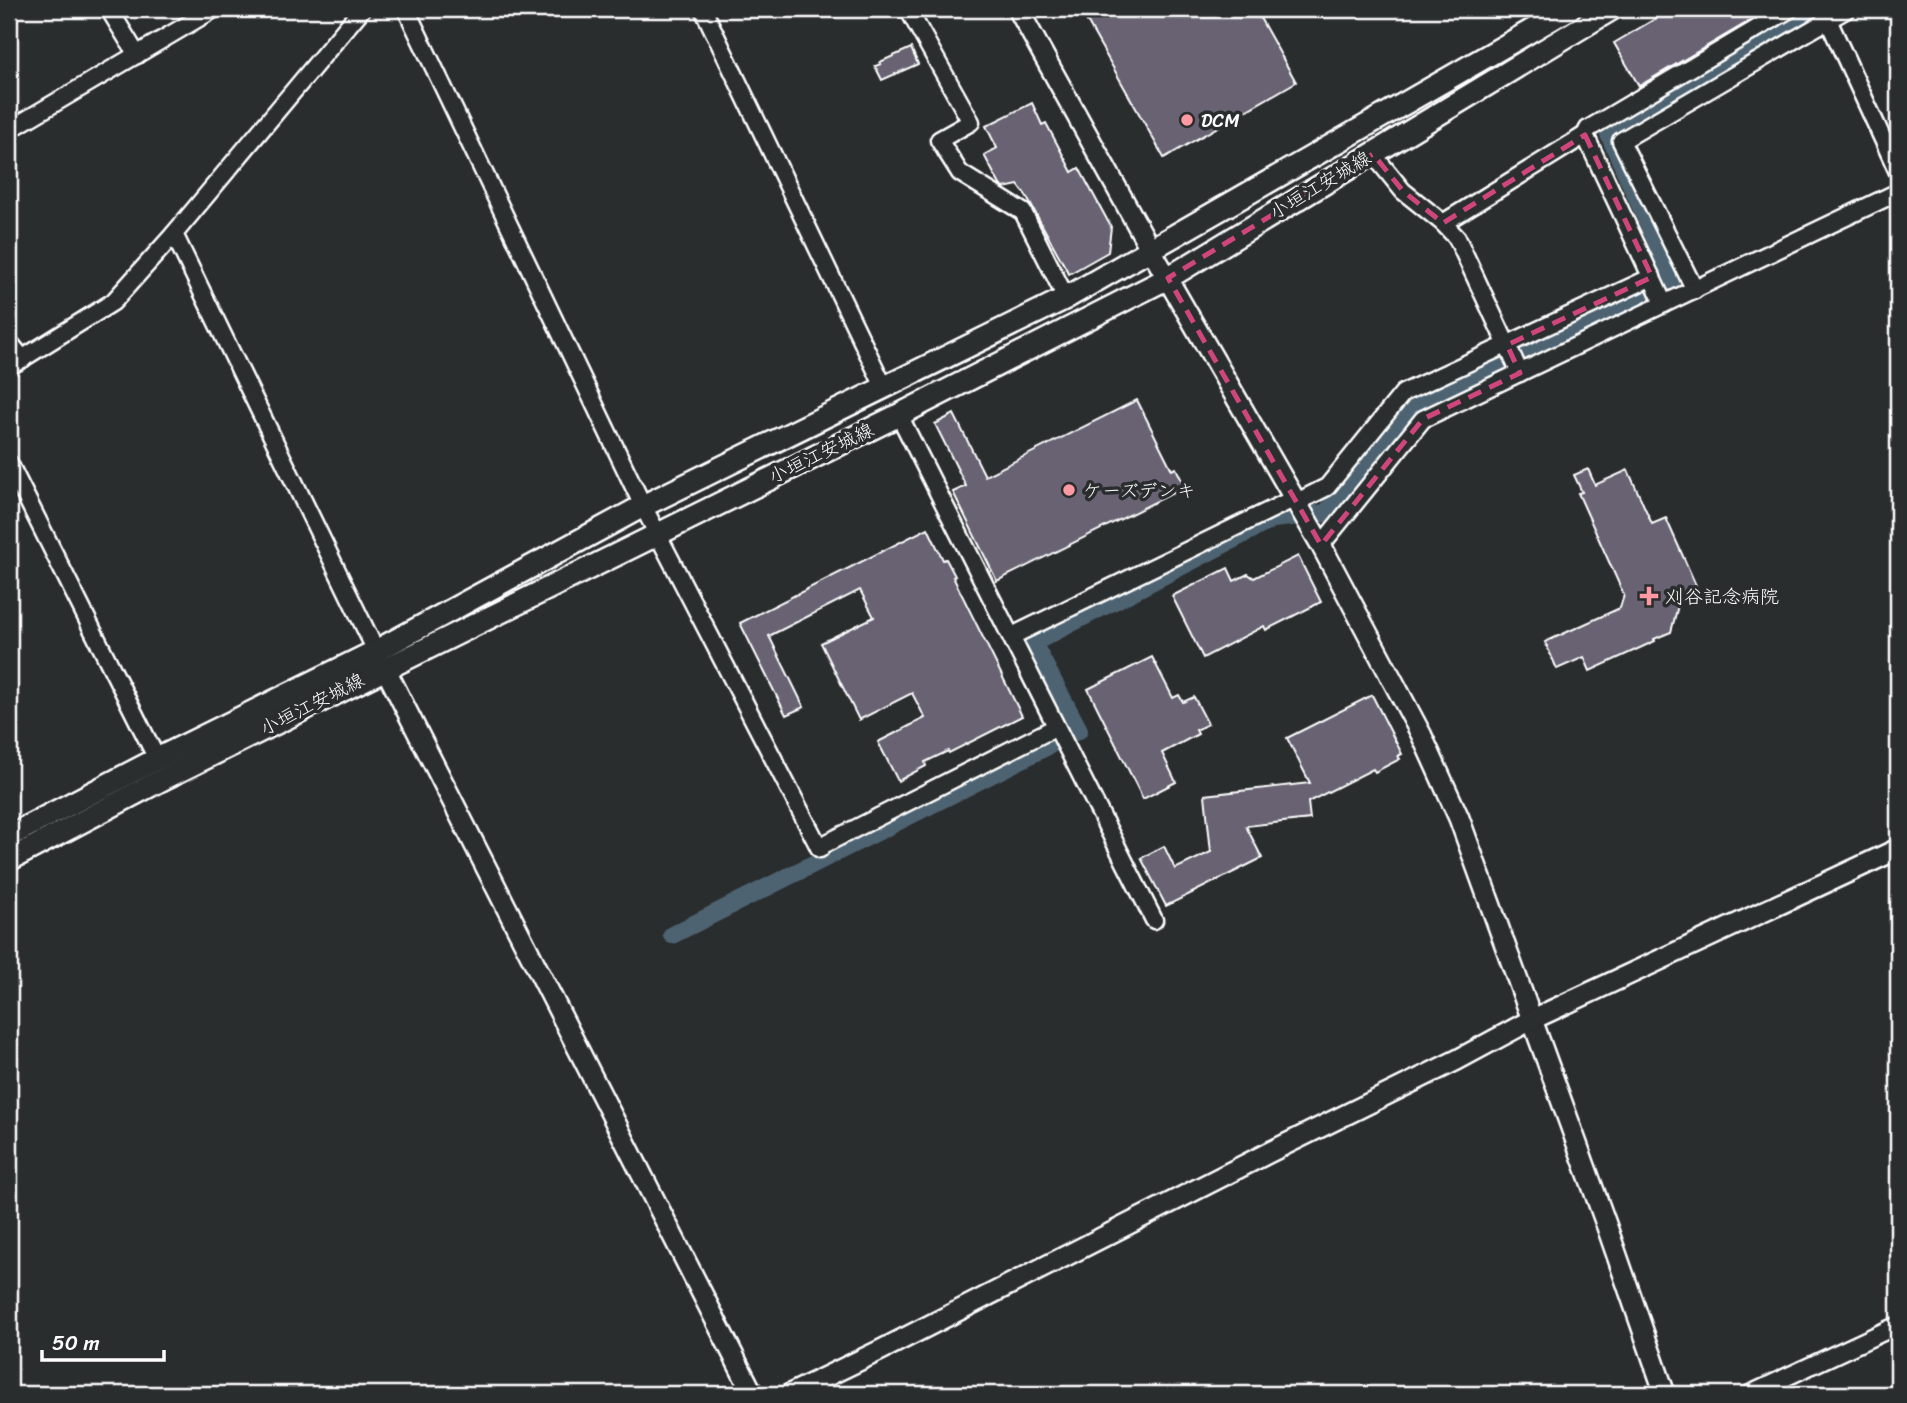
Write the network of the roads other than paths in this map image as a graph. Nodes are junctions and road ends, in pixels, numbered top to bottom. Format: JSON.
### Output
{"nodes":[{"id":1,"x":109,"y":9,"type":"edge"},
{"id":2,"x":214,"y":9,"type":"edge"},
{"id":3,"x":362,"y":9,"type":"edge"},
{"id":4,"x":406,"y":9,"type":"edge"},
{"id":5,"x":704,"y":9,"type":"edge"},
{"id":6,"x":910,"y":9,"type":"edge"},
{"id":7,"x":1018,"y":9,"type":"edge"},
{"id":8,"x":1569,"y":9,"type":"edge"},
{"id":9,"x":1612,"y":9,"type":"edge"},
{"id":10,"x":1790,"y":9,"type":"edge"},
{"id":11,"x":1847,"y":9,"type":"edge"},
{"id":12,"x":1826,"y":16,"type":"edge"},
{"id":13,"x":137,"y":55,"type":"junction"},
{"id":14,"x":9,"y":130,"type":"edge"},
{"id":15,"x":1584,"y":135,"type":"junction"},
{"id":16,"x":1373,"y":153,"type":"junction"},
{"id":17,"x":1898,"y":172,"type":"edge"},
{"id":18,"x":1898,"y":192,"type":"edge"},
{"id":19,"x":1443,"y":223,"type":"junction"},
{"id":20,"x":174,"y":234,"type":"junction"},
{"id":21,"x":1151,"y":250,"type":"junction"},
{"id":22,"x":1167,"y":278,"type":"junction"},
{"id":23,"x":1653,"y":278,"type":"junction"},
{"id":24,"x":1695,"y":290,"type":"junction"},
{"id":25,"x":1066,"y":298,"type":"junction"},
{"id":26,"x":1664,"y":304,"type":"dead end"},
{"id":27,"x":9,"y":342,"type":"edge"},
{"id":28,"x":1508,"y":345,"type":"junction"},
{"id":29,"x":23,"y":359,"type":"junction"},
{"id":30,"x":9,"y":367,"type":"edge"},
{"id":31,"x":1520,"y":372,"type":"junction"},
{"id":32,"x":885,"y":389,"type":"junction"},
{"id":33,"x":899,"y":415,"type":"junction"},
{"id":34,"x":9,"y":463,"type":"edge"},
{"id":35,"x":1296,"y":501,"type":"junction"},
{"id":36,"x":643,"y":506,"type":"junction"},
{"id":37,"x":657,"y":533,"type":"junction"},
{"id":38,"x":1321,"y":545,"type":"junction"},
{"id":39,"x":1012,"y":636,"type":"junction"},
{"id":40,"x":381,"y":659,"type":"junction"},
{"id":41,"x":1056,"y":727,"type":"junction"},
{"id":42,"x":157,"y":759,"type":"junction"},
{"id":43,"x":9,"y":836,"type":"edge"},
{"id":44,"x":1898,"y":849,"type":"edge"},
{"id":45,"x":9,"y":860,"type":"edge"},
{"id":46,"x":1154,"y":920,"type":"dead end"},
{"id":47,"x":1531,"y":1020,"type":"junction"},
{"id":48,"x":1898,"y":1325,"type":"edge"},
{"id":49,"x":753,"y":1394,"type":"edge"},
{"id":50,"x":790,"y":1394,"type":"edge"},
{"id":51,"x":1665,"y":1394,"type":"edge"},
{"id":52,"x":1750,"y":1394,"type":"edge"}],
"edges":[{"from":1,"to":13,"type":"street"},
{"from":2,"to":13,"type":"street"},
{"from":3,"to":20,"type":"street"},
{"from":4,"to":36,"type":"street"},
{"from":5,"to":32,"type":"street"},
{"from":6,"to":25,"type":"street"},
{"from":7,"to":21,"type":"street"},
{"from":8,"to":21,"type":"main road","name":"小垣江安城線"},
{"from":9,"to":16,"type":"main road","name":"小垣江安城線"},
{"from":10,"to":15,"type":"street"},
{"from":11,"to":12,"type":"street"},
{"from":12,"to":17,"type":"street"},
{"from":12,"to":24,"type":"street"},
{"from":13,"to":14,"type":"street"},
{"from":15,"to":19,"type":"street"},
{"from":15,"to":23,"type":"street"},
{"from":16,"to":19,"type":"street"},
{"from":16,"to":22,"type":"main road","name":"小垣江安城線"},
{"from":18,"to":24,"type":"street"},
{"from":19,"to":28,"type":"street"},
{"from":20,"to":29,"type":"street"},
{"from":20,"to":40,"type":"street"},
{"from":21,"to":22,"type":"street"},
{"from":21,"to":25,"type":"main road","name":"小垣江安城線"},
{"from":22,"to":33,"type":"main road","name":"小垣江安城線"},
{"from":22,"to":35,"type":"street"},
{"from":23,"to":26,"type":"street"},
{"from":23,"to":28,"type":"street"},
{"from":24,"to":31,"type":"street"},
{"from":25,"to":32,"type":"main road","name":"小垣江安城線"},
{"from":27,"to":29,"type":"street"},
{"from":28,"to":31,"type":"street"},
{"from":28,"to":35,"type":"street"},
{"from":29,"to":30,"type":"street"},
{"from":31,"to":38,"type":"street"},
{"from":32,"to":36,"type":"main road","name":"小垣江安城線"},
{"from":33,"to":37,"type":"main road","name":"小垣江安城線"},
{"from":33,"to":39,"type":"street"},
{"from":34,"to":42,"type":"street"},
{"from":35,"to":38,"type":"street"},
{"from":35,"to":39,"type":"street"},
{"from":36,"to":37,"type":"street"},
{"from":36,"to":40,"type":"main road","name":"小垣江安城線"},
{"from":37,"to":40,"type":"main road","name":"小垣江安城線"},
{"from":37,"to":41,"type":"street"},
{"from":38,"to":47,"type":"street"},
{"from":39,"to":41,"type":"street"},
{"from":40,"to":42,"type":"main road","name":"小垣江安城線"},
{"from":40,"to":45,"type":"main road","name":"小垣江安城線"},
{"from":40,"to":49,"type":"street"},
{"from":41,"to":46,"type":"street"},
{"from":42,"to":43,"type":"main road","name":"小垣江安城線"},
{"from":44,"to":47,"type":"street"},
{"from":47,"to":50,"type":"street"},
{"from":47,"to":51,"type":"street"},
{"from":48,"to":52,"type":"street"}]}
